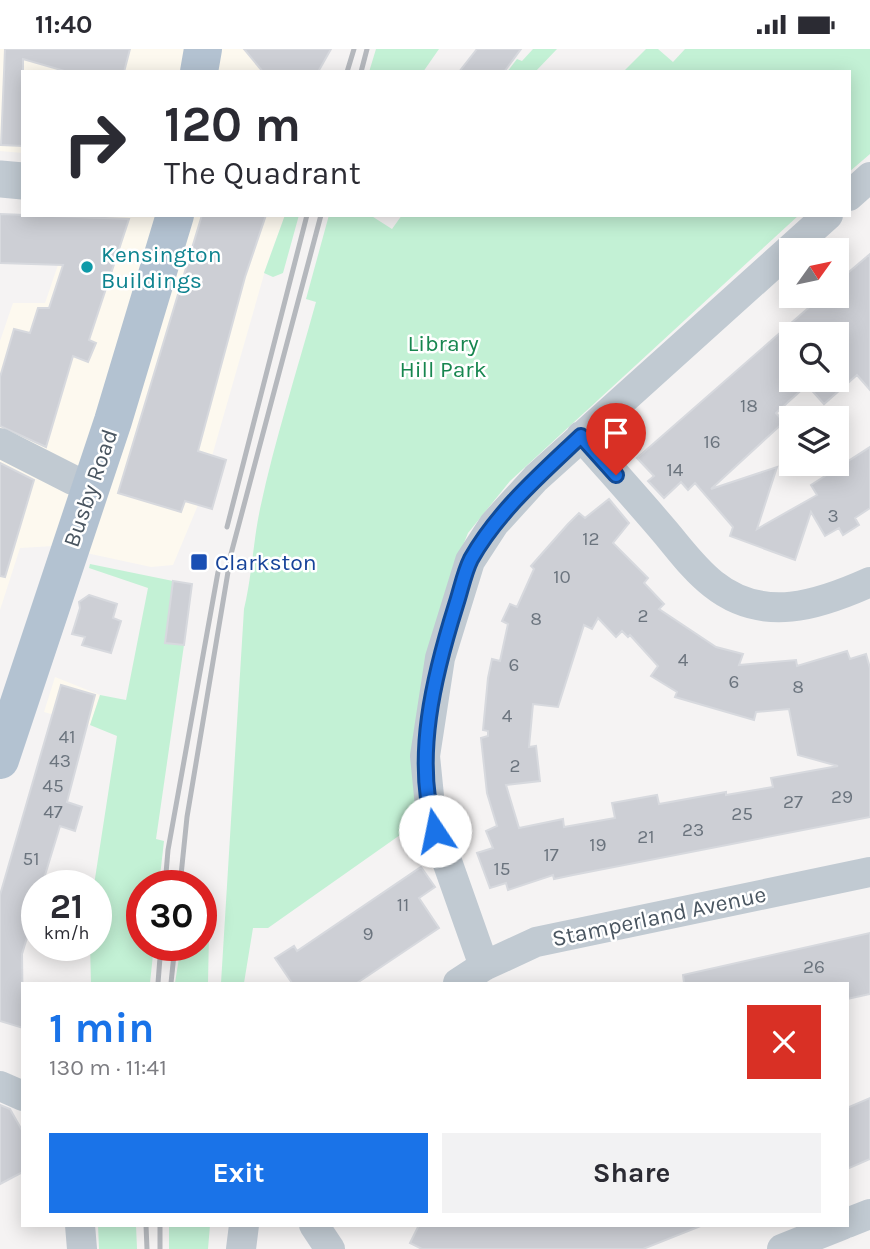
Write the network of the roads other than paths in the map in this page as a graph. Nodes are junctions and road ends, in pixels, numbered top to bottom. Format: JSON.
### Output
{"nodes":[{"id":1,"x":203,"y":49,"type":"edge"},
{"id":2,"x":199,"y":70,"type":"edge"},
{"id":3,"x":870,"y":177,"type":"edge"},
{"id":4,"x":0,"y":179,"type":"edge"},
{"id":5,"x":21,"y":181,"type":"edge"},
{"id":6,"x":851,"y":194,"type":"edge"},
{"id":7,"x":146,"y":217,"type":"edge"},
{"id":8,"x":174,"y":217,"type":"edge"},
{"id":9,"x":826,"y":217,"type":"edge"},
{"id":10,"x":581,"y":436,"type":"junction"},
{"id":11,"x":0,"y":443,"type":"edge"},
{"id":12,"x":73,"y":480,"type":"junction"},
{"id":13,"x":870,"y":582,"type":"edge"},
{"id":14,"x":0,"y":692,"type":"edge"},
{"id":15,"x":0,"y":760,"type":"edge"},
{"id":16,"x":870,"y":872,"type":"edge"},
{"id":17,"x":484,"y":966,"type":"junction"},
{"id":18,"x":460,"y":982,"type":"edge"},
{"id":19,"x":0,"y":1086,"type":"edge"},
{"id":20,"x":21,"y":1094,"type":"edge"},
{"id":21,"x":870,"y":1214,"type":"edge"},
{"id":22,"x":849,"y":1222,"type":"edge"},
{"id":23,"x":244,"y":1227,"type":"edge"},
{"id":24,"x":315,"y":1227,"type":"edge"},
{"id":25,"x":837,"y":1227,"type":"edge"},
{"id":26,"x":241,"y":1249,"type":"edge"},
{"id":27,"x":330,"y":1249,"type":"edge"},
{"id":28,"x":782,"y":1249,"type":"edge"}],
"edges":[{"from":1,"to":2,"type":"main road"},
{"from":3,"to":6,"type":"street"},
{"from":4,"to":5,"type":"street"},
{"from":7,"to":12,"type":"main road","name":"Busby Road"},
{"from":8,"to":15,"type":"main road","name":"Busby Road"},
{"from":9,"to":10,"type":"street"},
{"from":10,"to":13,"type":"street"},
{"from":10,"to":17,"type":"street"},
{"from":11,"to":12,"type":"street"},
{"from":12,"to":14,"type":"main road","name":"Busby Road"},
{"from":16,"to":17,"type":"street","name":"Stamperland Avenue"},
{"from":17,"to":18,"type":"street","name":"Stamperland Avenue"},
{"from":19,"to":20,"type":"street"},
{"from":21,"to":22,"type":"street"},
{"from":23,"to":26,"type":"street"},
{"from":24,"to":27,"type":"street"},
{"from":25,"to":28,"type":"street"}]}
